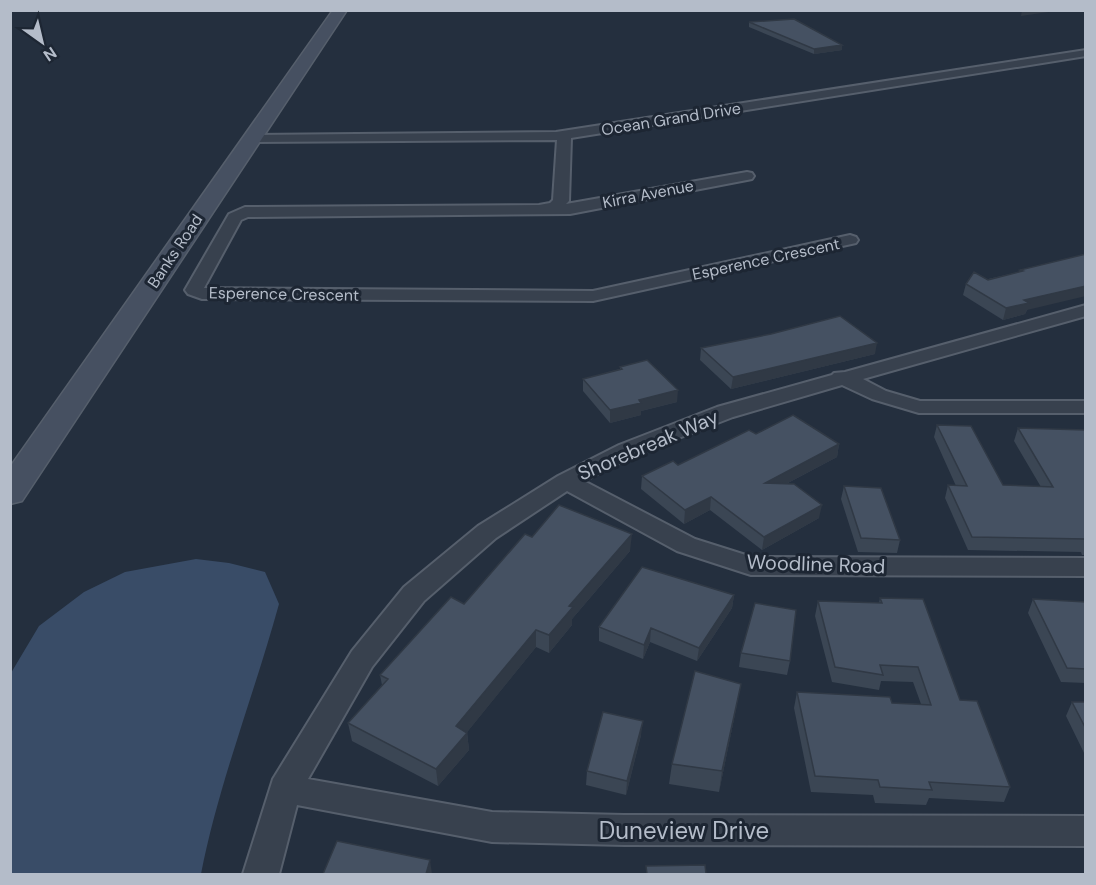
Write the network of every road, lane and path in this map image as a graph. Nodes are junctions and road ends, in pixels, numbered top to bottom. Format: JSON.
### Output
{"nodes":[{"id":1,"x":340,"y":10,"type":"edge"},
{"id":2,"x":1086,"y":53,"type":"edge"},
{"id":3,"x":564,"y":135,"type":"junction"},
{"id":4,"x":252,"y":138,"type":"junction"},
{"id":5,"x":747,"y":176,"type":"dead end"},
{"id":6,"x":548,"y":209,"type":"junction"},
{"id":7,"x":850,"y":240,"type":"dead end"},
{"id":8,"x":1086,"y":310,"type":"edge"},
{"id":9,"x":842,"y":377,"type":"junction"},
{"id":10,"x":1086,"y":407,"type":"edge"},
{"id":11,"x":566,"y":481,"type":"junction"},
{"id":12,"x":10,"y":493,"type":"edge"},
{"id":13,"x":1086,"y":567,"type":"edge"},
{"id":14,"x":285,"y":789,"type":"junction"},
{"id":15,"x":1086,"y":831,"type":"edge"},
{"id":16,"x":261,"y":874,"type":"edge"}],
"edges":[{"from":1,"to":4,"type":"street","name":"Banks Road"},
{"from":2,"to":3,"type":"street","name":"Ocean Grand Drive"},
{"from":3,"to":4,"type":"street","name":"Ocean Grand Drive"},
{"from":3,"to":6,"type":"street"},
{"from":4,"to":12,"type":"street","name":"Banks Road"},
{"from":5,"to":6,"type":"street","name":"Kirra Avenue"},
{"from":6,"to":7,"type":"street","name":"Esperence Crescent"},
{"from":8,"to":9,"type":"street","name":"Shorebreak Way"},
{"from":9,"to":10,"type":"street"},
{"from":9,"to":11,"type":"street","name":"Shorebreak Way"},
{"from":11,"to":13,"type":"street","name":"Woodline Road"},
{"from":11,"to":14,"type":"street","name":"Shorebreak Way"},
{"from":14,"to":15,"type":"street","name":"Duneview Drive"},
{"from":14,"to":16,"type":"street","name":"Shorebreak Way"}]}
